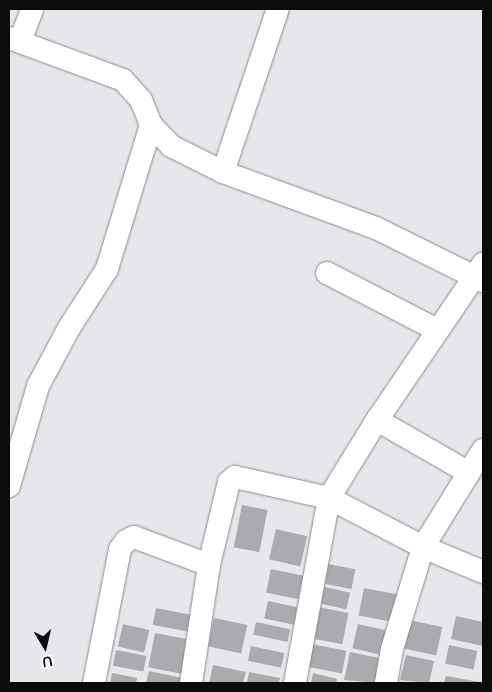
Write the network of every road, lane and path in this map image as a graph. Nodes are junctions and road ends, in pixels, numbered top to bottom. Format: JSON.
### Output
{"nodes":[{"id":1,"x":32,"y":9,"type":"edge"},
{"id":2,"x":278,"y":9,"type":"edge"},
{"id":3,"x":15,"y":40,"type":"edge"},
{"id":4,"x":151,"y":125,"type":"junction"},
{"id":5,"x":223,"y":172,"type":"junction"},
{"id":6,"x":327,"y":273,"type":"dead end"},
{"id":7,"x":481,"y":274,"type":"edge"},
{"id":8,"x":437,"y":330,"type":"junction"},
{"id":9,"x":377,"y":420,"type":"junction"},
{"id":10,"x":483,"y":450,"type":"edge"},
{"id":11,"x":469,"y":473,"type":"junction"},
{"id":12,"x":9,"y":486,"type":"edge"},
{"id":13,"x":329,"y":498,"type":"junction"},
{"id":14,"x":423,"y":547,"type":"junction"},
{"id":15,"x":209,"y":565,"type":"junction"},
{"id":16,"x":483,"y":572,"type":"edge"},
{"id":17,"x":94,"y":683,"type":"edge"},
{"id":18,"x":191,"y":683,"type":"edge"},
{"id":19,"x":295,"y":683,"type":"edge"},
{"id":20,"x":386,"y":683,"type":"edge"}],
"edges":[{"from":1,"to":3,"type":"street"},
{"from":2,"to":5,"type":"street"},
{"from":3,"to":4,"type":"street"},
{"from":4,"to":5,"type":"street"},
{"from":4,"to":12,"type":"street"},
{"from":5,"to":7,"type":"street"},
{"from":6,"to":8,"type":"street"},
{"from":7,"to":8,"type":"street"},
{"from":8,"to":9,"type":"street"},
{"from":9,"to":11,"type":"street"},
{"from":9,"to":13,"type":"street"},
{"from":10,"to":11,"type":"street"},
{"from":11,"to":14,"type":"street"},
{"from":13,"to":14,"type":"street"},
{"from":13,"to":15,"type":"street"},
{"from":13,"to":19,"type":"street"},
{"from":14,"to":16,"type":"street"},
{"from":14,"to":20,"type":"street"},
{"from":15,"to":17,"type":"street"},
{"from":15,"to":18,"type":"street"}]}
